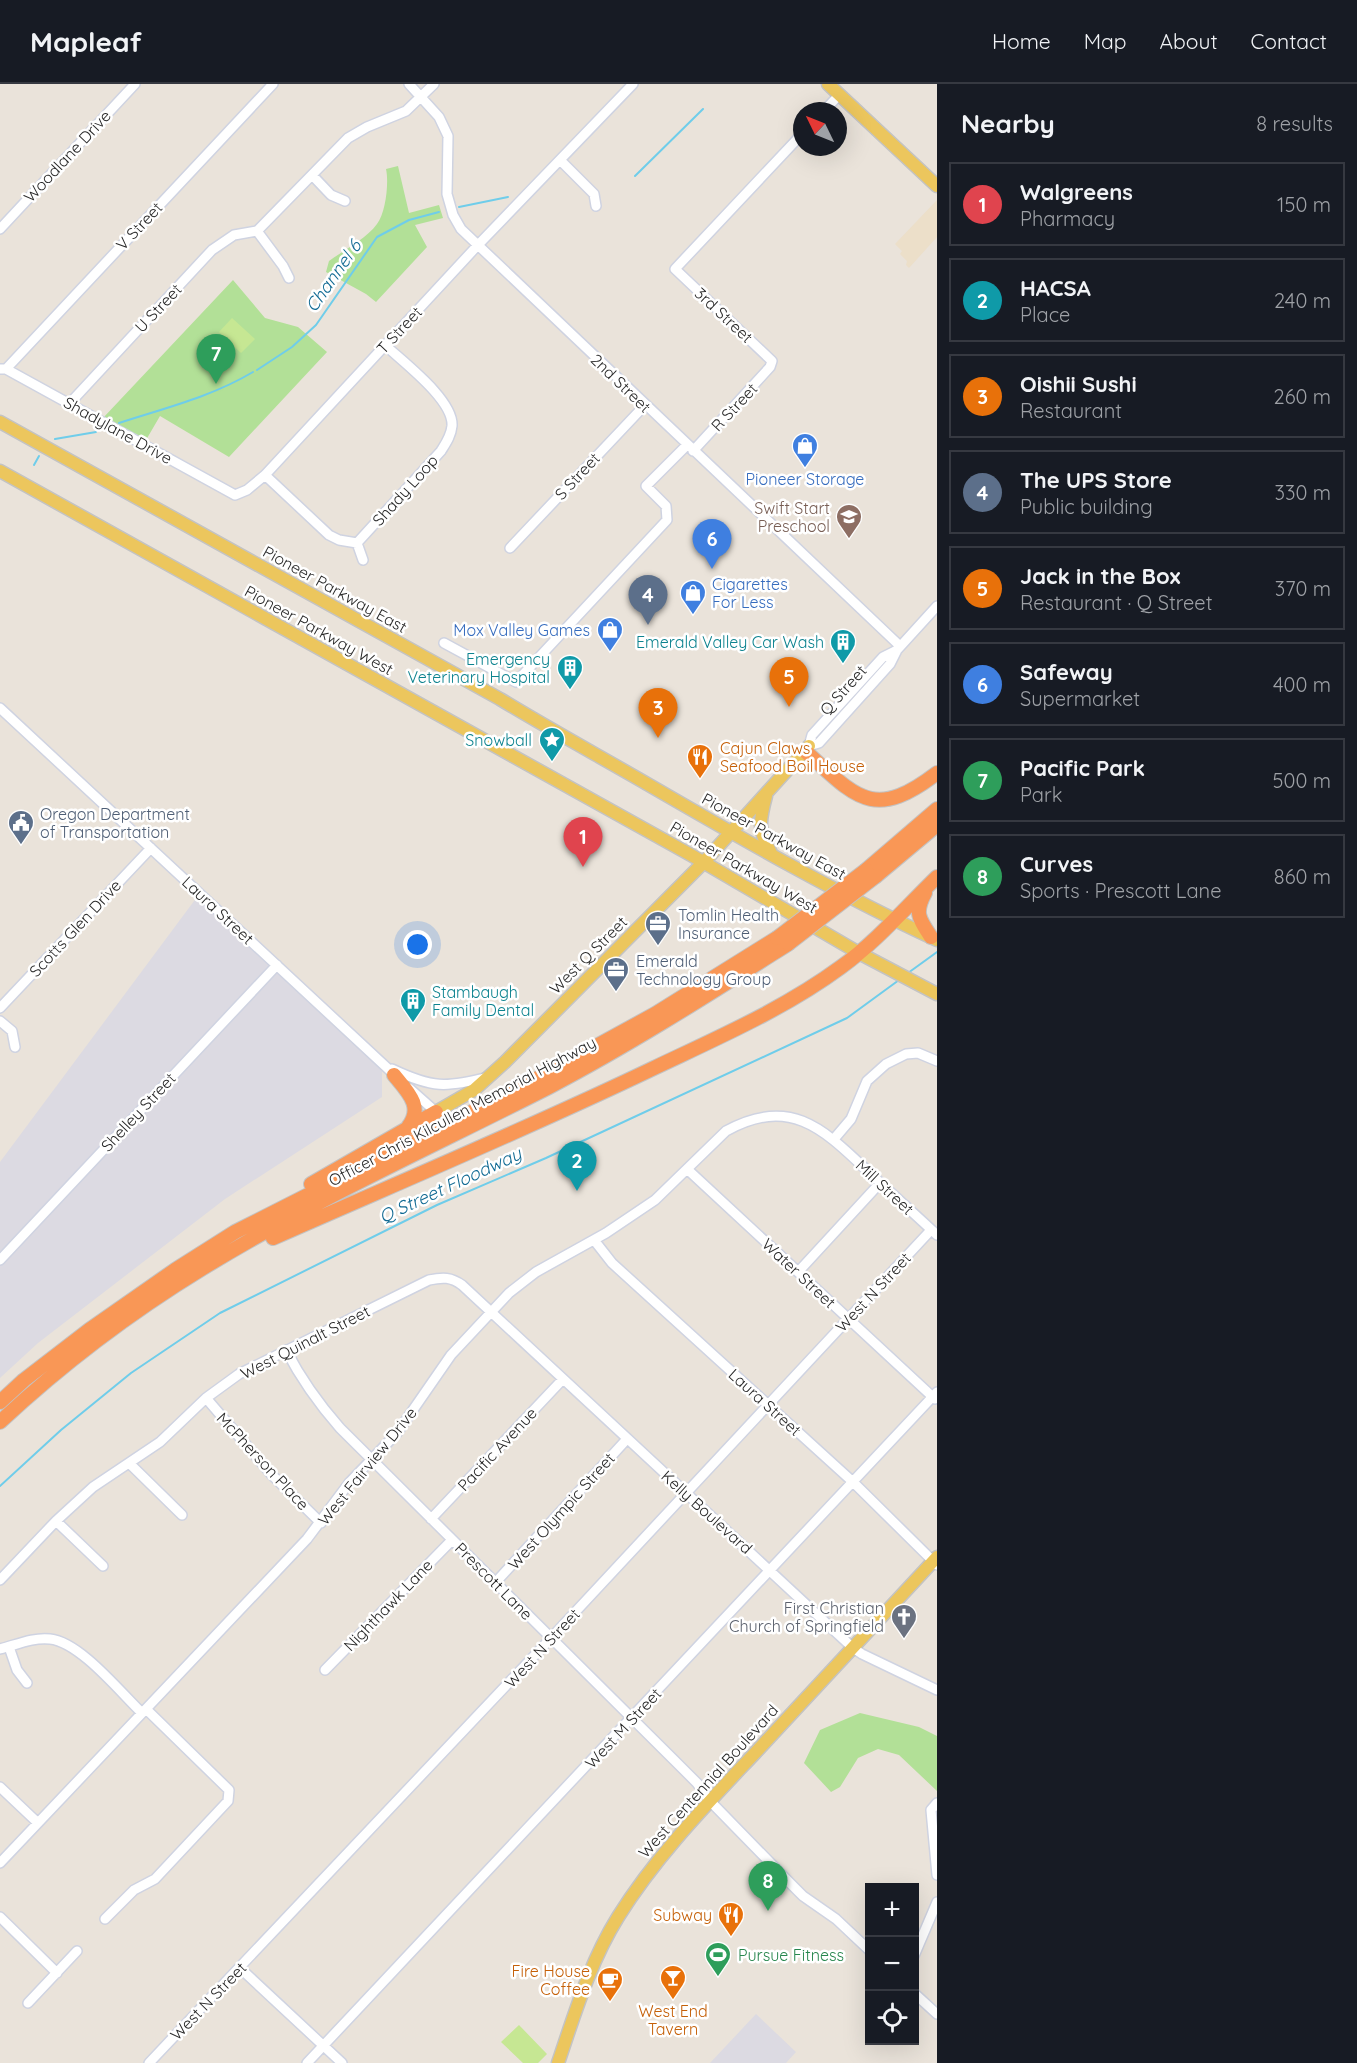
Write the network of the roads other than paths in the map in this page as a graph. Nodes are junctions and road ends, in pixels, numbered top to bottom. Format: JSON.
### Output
{"nodes":[{"id":1,"x":135,"y":84,"type":"edge"},
{"id":2,"x":273,"y":84,"type":"edge"},
{"id":3,"x":409,"y":84,"type":"edge"},
{"id":4,"x":434,"y":84,"type":"edge"},
{"id":5,"x":633,"y":84,"type":"edge"},
{"id":6,"x":828,"y":84,"type":"edge"},
{"id":7,"x":839,"y":95,"type":"junction"},
{"id":8,"x":422,"y":96,"type":"junction"},
{"id":9,"x":832,"y":102,"type":"edge"},
{"id":10,"x":793,"y":144,"type":"edge"},
{"id":11,"x":560,"y":160,"type":"junction"},
{"id":12,"x":312,"y":175,"type":"junction"},
{"id":13,"x":937,"y":186,"type":"edge"},
{"id":14,"x":345,"y":201,"type":"dead end"},
{"id":15,"x":596,"y":206,"type":"dead end"},
{"id":16,"x":0,"y":229,"type":"edge"},
{"id":17,"x":257,"y":231,"type":"junction"},
{"id":18,"x":477,"y":246,"type":"junction"},
{"id":19,"x":289,"y":278,"type":"dead end"},
{"id":20,"x":385,"y":345,"type":"junction"},
{"id":21,"x":772,"y":361,"type":"joint"},
{"id":22,"x":3,"y":369,"type":"edge"},
{"id":23,"x":70,"y":403,"type":"junction"},
{"id":24,"x":645,"y":405,"type":"junction"},
{"id":25,"x":0,"y":422,"type":"edge"},
{"id":26,"x":690,"y":448,"type":"junction"},
{"id":27,"x":0,"y":471,"type":"edge"},
{"id":28,"x":265,"y":475,"type":"junction"},
{"id":29,"x":235,"y":495,"type":"joint"},
{"id":30,"x":357,"y":543,"type":"junction"},
{"id":31,"x":510,"y":548,"type":"dead end"},
{"id":32,"x":363,"y":560,"type":"dead end"},
{"id":33,"x":937,"y":606,"type":"edge"},
{"id":34,"x":444,"y":643,"type":"dead end"},
{"id":35,"x":898,"y":648,"type":"junction"},
{"id":36,"x":0,"y":708,"type":"edge"},
{"id":37,"x":807,"y":749,"type":"junction"},
{"id":38,"x":937,"y":773,"type":"edge"},
{"id":39,"x":767,"y":792,"type":"junction"},
{"id":40,"x":937,"y":809,"type":"edge"},
{"id":41,"x":937,"y":825,"type":"edge"},
{"id":42,"x":731,"y":832,"type":"junction"},
{"id":43,"x":151,"y":848,"type":"junction"},
{"id":44,"x":772,"y":855,"type":"junction"},
{"id":45,"x":704,"y":862,"type":"junction"},
{"id":46,"x":871,"y":873,"type":"junction"},
{"id":47,"x":933,"y":881,"type":"edge"},
{"id":48,"x":893,"y":920,"type":"junction"},
{"id":49,"x":934,"y":939,"type":"edge"},
{"id":50,"x":782,"y":941,"type":"junction"},
{"id":51,"x":859,"y":953,"type":"junction"},
{"id":52,"x":277,"y":965,"type":"junction"},
{"id":53,"x":937,"y":994,"type":"edge"},
{"id":54,"x":0,"y":1008,"type":"edge"},
{"id":55,"x":0,"y":1021,"type":"edge"},
{"id":56,"x":15,"y":1047,"type":"dead end"},
{"id":57,"x":937,"y":1061,"type":"edge"},
{"id":58,"x":382,"y":1063,"type":"junction"},
{"id":59,"x":394,"y":1075,"type":"junction"},
{"id":60,"x":490,"y":1076,"type":"junction"},
{"id":61,"x":436,"y":1112,"type":"junction"},
{"id":62,"x":406,"y":1130,"type":"junction"},
{"id":63,"x":834,"y":1139,"type":"junction"},
{"id":64,"x":687,"y":1169,"type":"junction"},
{"id":65,"x":880,"y":1183,"type":"junction"},
{"id":66,"x":235,"y":1232,"type":"junction"},
{"id":67,"x":934,"y":1233,"type":"edge"},
{"id":68,"x":594,"y":1240,"type":"junction"},
{"id":69,"x":0,"y":1260,"type":"edge"},
{"id":70,"x":202,"y":1268,"type":"junction"},
{"id":71,"x":798,"y":1272,"type":"junction"},
{"id":72,"x":491,"y":1312,"type":"junction"},
{"id":73,"x":848,"y":1319,"type":"junction"},
{"id":74,"x":286,"y":1350,"type":"junction"},
{"id":75,"x":563,"y":1379,"type":"junction"},
{"id":76,"x":936,"y":1396,"type":"edge"},
{"id":77,"x":206,"y":1398,"type":"junction"},
{"id":78,"x":0,"y":1402,"type":"edge"},
{"id":79,"x":768,"y":1404,"type":"junction"},
{"id":80,"x":0,"y":1422,"type":"edge"},
{"id":81,"x":627,"y":1439,"type":"junction"},
{"id":82,"x":371,"y":1460,"type":"junction"},
{"id":83,"x":129,"y":1463,"type":"junction"},
{"id":84,"x":853,"y":1482,"type":"junction"},
{"id":85,"x":686,"y":1493,"type":"junction"},
{"id":86,"x":182,"y":1515,"type":"dead end"},
{"id":87,"x":431,"y":1519,"type":"junction"},
{"id":88,"x":56,"y":1521,"type":"junction"},
{"id":89,"x":321,"y":1523,"type":"junction"},
{"id":90,"x":452,"y":1540,"type":"junction"},
{"id":91,"x":936,"y":1561,"type":"edge"},
{"id":92,"x":103,"y":1566,"type":"dead end"},
{"id":93,"x":771,"y":1570,"type":"junction"},
{"id":94,"x":0,"y":1580,"type":"edge"},
{"id":95,"x":495,"y":1583,"type":"junction"},
{"id":96,"x":551,"y":1638,"type":"junction"},
{"id":97,"x":4,"y":1648,"type":"edge"},
{"id":98,"x":853,"y":1648,"type":"junction"},
{"id":99,"x":325,"y":1670,"type":"dead end"},
{"id":100,"x":27,"y":1683,"type":"dead end"},
{"id":101,"x":937,"y":1690,"type":"edge"},
{"id":102,"x":144,"y":1711,"type":"junction"},
{"id":103,"x":632,"y":1719,"type":"junction"},
{"id":104,"x":0,"y":1787,"type":"edge"},
{"id":105,"x":710,"y":1801,"type":"junction"},
{"id":106,"x":936,"y":1803,"type":"edge"},
{"id":107,"x":38,"y":1823,"type":"junction"},
{"id":108,"x":0,"y":1863,"type":"edge"},
{"id":109,"x":937,"y":1875,"type":"edge"},
{"id":110,"x":937,"y":1902,"type":"edge"},
{"id":111,"x":0,"y":1917,"type":"edge"},
{"id":112,"x":105,"y":1919,"type":"dead end"},
{"id":113,"x":865,"y":1946,"type":"edge"},
{"id":114,"x":919,"y":1946,"type":"edge"},
{"id":115,"x":77,"y":1951,"type":"dead end"},
{"id":116,"x":240,"y":1968,"type":"junction"},
{"id":117,"x":57,"y":1973,"type":"junction"},
{"id":118,"x":919,"y":1997,"type":"edge"},
{"id":119,"x":28,"y":2003,"type":"dead end"},
{"id":120,"x":937,"y":2014,"type":"edge"},
{"id":121,"x":325,"y":2046,"type":"junction"},
{"id":122,"x":149,"y":2063,"type":"edge"},
{"id":123,"x":307,"y":2063,"type":"edge"},
{"id":124,"x":342,"y":2063,"type":"edge"},
{"id":125,"x":558,"y":2063,"type":"edge"}],
"edges":[{"from":1,"to":16,"type":"street","name":"Woodlane Drive"},
{"from":2,"to":22,"type":"street","name":"V Street"},
{"from":3,"to":8,"type":"street","name":"2nd Street"},
{"from":4,"to":8,"type":"street"},
{"from":5,"to":11,"type":"street","name":"T Street"},
{"from":6,"to":7,"type":"main road"},
{"from":7,"to":9,"type":"street"},
{"from":7,"to":13,"type":"main road"},
{"from":8,"to":12,"type":"street"},
{"from":8,"to":18,"type":"street","name":"2nd Street"},
{"from":10,"to":21,"type":"street","name":"3rd Street"},
{"from":11,"to":15,"type":"street"},
{"from":11,"to":18,"type":"street","name":"T Street"},
{"from":12,"to":14,"type":"street"},
{"from":12,"to":17,"type":"street"},
{"from":17,"to":19,"type":"street"},
{"from":17,"to":23,"type":"street","name":"U Street"},
{"from":18,"to":20,"type":"street","name":"T Street"},
{"from":18,"to":24,"type":"street","name":"2nd Street"},
{"from":20,"to":28,"type":"street","name":"T Street"},
{"from":20,"to":30,"type":"street","name":"Shady Loop"},
{"from":21,"to":26,"type":"street","name":"R Street"},
{"from":22,"to":23,"type":"street","name":"Shadylane Drive"},
{"from":23,"to":29,"type":"street","name":"Shadylane Drive"},
{"from":24,"to":26,"type":"street","name":"2nd Street"},
{"from":24,"to":31,"type":"street","name":"S Street"},
{"from":25,"to":42,"type":"main road","name":"Pioneer Parkway East"},
{"from":26,"to":34,"type":"street","name":"R Street"},
{"from":26,"to":35,"type":"street","name":"2nd Street"},
{"from":27,"to":45,"type":"main road","name":"Pioneer Parkway West"},
{"from":28,"to":29,"type":"street","name":"T Street"},
{"from":28,"to":30,"type":"street"},
{"from":30,"to":32,"type":"street"},
{"from":33,"to":35,"type":"street","name":"Q Street"},
{"from":35,"to":37,"type":"street","name":"Q Street"},
{"from":36,"to":43,"type":"street","name":"Laura Street"},
{"from":37,"to":38,"type":"highway"},
{"from":37,"to":39,"type":"main road","name":"Q Street"},
{"from":39,"to":42,"type":"main road","name":"Q Street"},
{"from":39,"to":44,"type":"main road"},
{"from":40,"to":46,"type":"highway","name":"Officer Chris Kilcullen Memorial Highway"},
{"from":41,"to":46,"type":"highway","name":"Officer Chris Kilcullen Memorial Highway"},
{"from":42,"to":44,"type":"main road","name":"Pioneer Parkway East"},
{"from":42,"to":45,"type":"main road","name":"Q Street"},
{"from":43,"to":52,"type":"street","name":"Laura Street"},
{"from":43,"to":54,"type":"street","name":"Scotts Glen Drive"},
{"from":44,"to":48,"type":"main road","name":"Pioneer Parkway East"},
{"from":45,"to":51,"type":"main road","name":"Pioneer Parkway West"},
{"from":45,"to":60,"type":"main road","name":"West Q Street"},
{"from":46,"to":50,"type":"highway","name":"Officer Chris Kilcullen Memorial Highway","bridge":true},
{"from":47,"to":48,"type":"highway"},
{"from":47,"to":49,"type":"highway"},
{"from":48,"to":49,"type":"main road","name":"Pioneer Parkway East"},
{"from":48,"to":51,"type":"highway"},
{"from":50,"to":66,"type":"highway","name":"Officer Chris Kilcullen Memorial Highway"},
{"from":50,"to":70,"type":"highway","name":"Officer Chris Kilcullen Memorial Highway"},
{"from":51,"to":53,"type":"main road","name":"Pioneer Parkway West"},
{"from":51,"to":70,"type":"highway"},
{"from":52,"to":58,"type":"street","name":"Laura Street"},
{"from":52,"to":69,"type":"street","name":"Shelley Street"},
{"from":55,"to":56,"type":"street"},
{"from":57,"to":63,"type":"street"},
{"from":58,"to":59,"type":"street","name":"Laura Street"},
{"from":58,"to":60,"type":"street"},
{"from":59,"to":61,"type":"street","name":"Laura Street"},
{"from":59,"to":62,"type":"highway"},
{"from":60,"to":61,"type":"main road","name":"West Q Street"},
{"from":61,"to":62,"type":"highway"},
{"from":62,"to":66,"type":"highway"},
{"from":63,"to":64,"type":"street","name":"West Fairview Drive"},
{"from":63,"to":65,"type":"street","name":"Mill Street"},
{"from":64,"to":68,"type":"street","name":"West Fairview Drive"},
{"from":64,"to":71,"type":"street","name":"Water Street"},
{"from":65,"to":67,"type":"street","name":"Mill Street"},
{"from":65,"to":71,"type":"street"},
{"from":66,"to":78,"type":"highway","name":"Officer Chris Kilcullen Memorial Highway"},
{"from":67,"to":73,"type":"street","name":"West N Street"},
{"from":68,"to":72,"type":"street","name":"West Fairview Drive"},
{"from":68,"to":79,"type":"street","name":"Laura Street"},
{"from":70,"to":80,"type":"highway","name":"Officer Chris Kilcullen Memorial Highway"},
{"from":71,"to":73,"type":"street","name":"Water Street"},
{"from":72,"to":74,"type":"street","name":"West Quinalt Street"},
{"from":72,"to":75,"type":"street","name":"Kelly Boulevard"},
{"from":72,"to":82,"type":"street","name":"West Fairview Drive"},
{"from":73,"to":76,"type":"street","name":"Water Street"},
{"from":73,"to":79,"type":"street","name":"West N Street"},
{"from":74,"to":77,"type":"street","name":"West Quinalt Street"},
{"from":74,"to":82,"type":"street","name":"Prescott Lane"},
{"from":75,"to":81,"type":"street","name":"Kelly Boulevard"},
{"from":75,"to":87,"type":"street","name":"Pacific Avenue"},
{"from":76,"to":84,"type":"street","name":"West M Street"},
{"from":77,"to":83,"type":"street","name":"West Quinalt Street"},
{"from":77,"to":89,"type":"street","name":"McPherson Place"},
{"from":79,"to":84,"type":"street","name":"Laura Street"},
{"from":79,"to":85,"type":"street","name":"West N Street"},
{"from":81,"to":85,"type":"street","name":"Kelly Boulevard"},
{"from":81,"to":95,"type":"street","name":"West Olympic Street"},
{"from":82,"to":87,"type":"street","name":"Prescott Lane"},
{"from":82,"to":89,"type":"street","name":"West Fairview Drive"},
{"from":83,"to":86,"type":"street"},
{"from":83,"to":88,"type":"street","name":"West Quinalt Street"},
{"from":84,"to":91,"type":"street","name":"Laura Street"},
{"from":84,"to":93,"type":"street","name":"West M Street"},
{"from":85,"to":93,"type":"street","name":"Kelly Boulevard"},
{"from":85,"to":96,"type":"street","name":"West N Street"},
{"from":87,"to":90,"type":"street","name":"Prescott Lane"},
{"from":88,"to":92,"type":"street"},
{"from":88,"to":94,"type":"street","name":"West Quinalt Street"},
{"from":89,"to":102,"type":"street","name":"West Fairview Drive"},
{"from":90,"to":95,"type":"street","name":"Prescott Lane"},
{"from":90,"to":99,"type":"street","name":"Nighthawk Lane"},
{"from":91,"to":98,"type":"main road","name":"West Centennial Boulevard"},
{"from":93,"to":98,"type":"street","name":"Kelly Boulevard"},
{"from":93,"to":103,"type":"street","name":"West M Street"},
{"from":95,"to":96,"type":"street","name":"Prescott Lane"},
{"from":96,"to":103,"type":"street","name":"Prescott Lane"},
{"from":96,"to":116,"type":"street","name":"West N Street"},
{"from":97,"to":100,"type":"street"},
{"from":97,"to":102,"type":"street"},
{"from":98,"to":101,"type":"street","name":"Kelly Boulevard"},
{"from":98,"to":105,"type":"main road","name":"West Centennial Boulevard"},
{"from":102,"to":107,"type":"street","name":"West Fairview Drive"},
{"from":102,"to":112,"type":"street"},
{"from":103,"to":105,"type":"street","name":"Prescott Lane"},
{"from":103,"to":121,"type":"street","name":"West M Street"},
{"from":104,"to":107,"type":"street"},
{"from":105,"to":113,"type":"street","name":"Prescott Lane"},
{"from":105,"to":125,"type":"main road","name":"West Centennial Boulevard"},
{"from":106,"to":109,"type":"street"},
{"from":107,"to":108,"type":"street","name":"West Fairview Drive"},
{"from":110,"to":114,"type":"street"},
{"from":111,"to":117,"type":"street"},
{"from":115,"to":117,"type":"street"},
{"from":116,"to":121,"type":"street"},
{"from":116,"to":122,"type":"street","name":"West N Street"},
{"from":117,"to":119,"type":"street"},
{"from":118,"to":120,"type":"street"},
{"from":121,"to":123,"type":"street","name":"West M Street"},
{"from":121,"to":124,"type":"street"}]}
